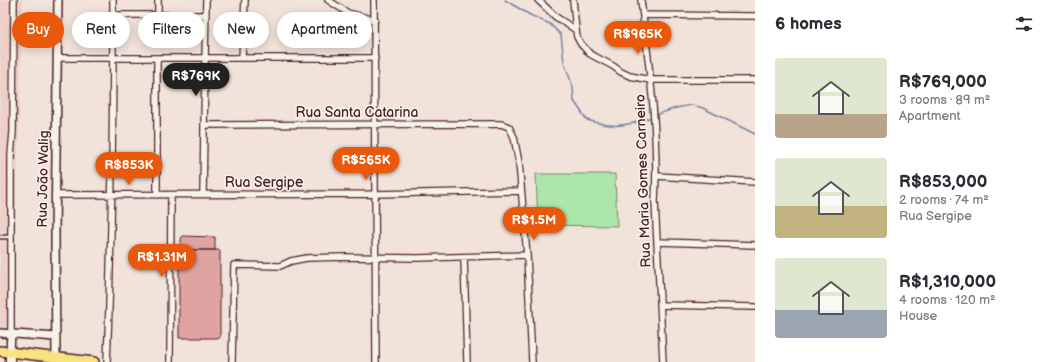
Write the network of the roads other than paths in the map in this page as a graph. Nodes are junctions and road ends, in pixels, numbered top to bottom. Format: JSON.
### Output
{"nodes":[{"id":1,"x":14,"y":0,"type":"edge"},
{"id":2,"x":58,"y":0,"type":"edge"},
{"id":3,"x":113,"y":0,"type":"edge"},
{"id":4,"x":158,"y":0,"type":"edge"},
{"id":5,"x":206,"y":0,"type":"edge"},
{"id":6,"x":245,"y":0,"type":"edge"},
{"id":7,"x":328,"y":0,"type":"edge"},
{"id":8,"x":374,"y":0,"type":"edge"},
{"id":9,"x":538,"y":0,"type":"edge"},
{"id":10,"x":573,"y":0,"type":"edge"},
{"id":11,"x":641,"y":0,"type":"edge"},
{"id":12,"x":113,"y":12,"type":"edge"},
{"id":13,"x":158,"y":12,"type":"edge"},
{"id":14,"x":206,"y":15,"type":"joint"},
{"id":15,"x":643,"y":15,"type":"junction"},
{"id":16,"x":755,"y":16,"type":"edge"},
{"id":17,"x":375,"y":20,"type":"junction"},
{"id":18,"x":576,"y":30,"type":"junction"},
{"id":19,"x":112,"y":48,"type":"edge"},
{"id":20,"x":57,"y":58,"type":"junction"},
{"id":21,"x":112,"y":58,"type":"junction"},
{"id":22,"x":157,"y":58,"type":"junction"},
{"id":23,"x":205,"y":58,"type":"junction"},
{"id":24,"x":242,"y":58,"type":"junction"},
{"id":25,"x":375,"y":58,"type":"junction"},
{"id":26,"x":650,"y":80,"type":"junction"},
{"id":27,"x":755,"y":80,"type":"edge"},
{"id":28,"x":375,"y":124,"type":"junction"},
{"id":29,"x":204,"y":125,"type":"junction"},
{"id":30,"x":657,"y":176,"type":"junction"},
{"id":31,"x":755,"y":182,"type":"edge"},
{"id":32,"x":521,"y":191,"type":"junction"},
{"id":33,"x":204,"y":194,"type":"junction"},
{"id":34,"x":375,"y":194,"type":"junction"},
{"id":35,"x":56,"y":195,"type":"junction"},
{"id":36,"x":112,"y":195,"type":"junction"},
{"id":37,"x":157,"y":195,"type":"junction"},
{"id":38,"x":171,"y":195,"type":"junction"},
{"id":39,"x":0,"y":237,"type":"edge"},
{"id":40,"x":10,"y":237,"type":"junction"},
{"id":41,"x":658,"y":242,"type":"junction"},
{"id":42,"x":755,"y":245,"type":"edge"},
{"id":43,"x":527,"y":255,"type":"junction"},
{"id":44,"x":464,"y":257,"type":"junction"},
{"id":45,"x":376,"y":258,"type":"junction"},
{"id":46,"x":661,"y":305,"type":"junction"},
{"id":47,"x":755,"y":307,"type":"edge"},
{"id":48,"x":0,"y":333,"type":"edge"},
{"id":49,"x":11,"y":334,"type":"junction"},
{"id":50,"x":56,"y":337,"type":"junction"},
{"id":51,"x":0,"y":351,"type":"edge"},
{"id":52,"x":10,"y":352,"type":"junction"},
{"id":53,"x":56,"y":358,"type":"junction"},
{"id":54,"x":10,"y":362,"type":"edge"},
{"id":55,"x":94,"y":362,"type":"edge"},
{"id":56,"x":108,"y":362,"type":"edge"},
{"id":57,"x":170,"y":362,"type":"edge"},
{"id":58,"x":232,"y":362,"type":"edge"},
{"id":59,"x":376,"y":362,"type":"edge"},
{"id":60,"x":467,"y":362,"type":"edge"},
{"id":61,"x":532,"y":362,"type":"edge"},
{"id":62,"x":663,"y":362,"type":"edge"}],
"edges":[{"from":1,"to":40,"type":"street"},
{"from":2,"to":20,"type":"street","name":"Rua João Walig"},
{"from":3,"to":12,"type":"street"},
{"from":4,"to":13,"type":"street"},
{"from":5,"to":14,"type":"street"},
{"from":6,"to":24,"type":"street"},
{"from":7,"to":17,"type":"street"},
{"from":8,"to":17,"type":"street"},
{"from":9,"to":18,"type":"street"},
{"from":10,"to":18,"type":"street"},
{"from":11,"to":15,"type":"street","name":"Rua Maria Gomes Carneiro"},
{"from":14,"to":23,"type":"street"},
{"from":15,"to":16,"type":"street"},
{"from":15,"to":26,"type":"street","name":"Rua Maria Gomes Carneiro"},
{"from":17,"to":25,"type":"street"},
{"from":18,"to":26,"type":"street"},
{"from":19,"to":21,"type":"street"},
{"from":20,"to":21,"type":"street"},
{"from":20,"to":35,"type":"street","name":"Rua João Walig"},
{"from":21,"to":22,"type":"street"},
{"from":21,"to":36,"type":"street"},
{"from":22,"to":23,"type":"street"},
{"from":22,"to":37,"type":"street"},
{"from":23,"to":24,"type":"street"},
{"from":23,"to":29,"type":"street"},
{"from":24,"to":25,"type":"street"},
{"from":25,"to":28,"type":"street"},
{"from":26,"to":27,"type":"street"},
{"from":26,"to":30,"type":"street","name":"Rua Maria Gomes Carneiro"},
{"from":28,"to":29,"type":"street","name":"Rua Santa Catarina"},
{"from":28,"to":32,"type":"street","name":"Rua Santa Catarina"},
{"from":28,"to":34,"type":"street"},
{"from":29,"to":33,"type":"street"},
{"from":30,"to":31,"type":"street"},
{"from":30,"to":41,"type":"street","name":"Rua Maria Gomes Carneiro"},
{"from":32,"to":34,"type":"street","name":"Rua Sergipe"},
{"from":32,"to":43,"type":"street"},
{"from":33,"to":34,"type":"street","name":"Rua Sergipe"},
{"from":33,"to":38,"type":"street","name":"Rua Sergipe"},
{"from":34,"to":45,"type":"street"},
{"from":35,"to":36,"type":"street","name":"Rua Sergipe"},
{"from":35,"to":50,"type":"street","name":"Rua João Walig"},
{"from":36,"to":37,"type":"street","name":"Rua Sergipe"},
{"from":36,"to":56,"type":"street"},
{"from":37,"to":38,"type":"street","name":"Rua Sergipe"},
{"from":38,"to":57,"type":"street"},
{"from":39,"to":40,"type":"lane"},
{"from":40,"to":49,"type":"street"},
{"from":41,"to":42,"type":"street"},
{"from":41,"to":46,"type":"street","name":"Rua Maria Gomes Carneiro"},
{"from":43,"to":44,"type":"street"},
{"from":43,"to":61,"type":"street"},
{"from":44,"to":45,"type":"street"},
{"from":44,"to":60,"type":"street"},
{"from":45,"to":58,"type":"street"},
{"from":45,"to":59,"type":"street"},
{"from":46,"to":47,"type":"street"},
{"from":46,"to":62,"type":"street","name":"Rua Maria Gomes Carneiro"},
{"from":48,"to":49,"type":"street"},
{"from":49,"to":50,"type":"street"},
{"from":49,"to":52,"type":"street"},
{"from":50,"to":53,"type":"street","name":"Rua João Walig"},
{"from":51,"to":52,"type":"main road"},
{"from":52,"to":53,"type":"main road"},
{"from":52,"to":54,"type":"main road"},
{"from":53,"to":55,"type":"main road"}]}
